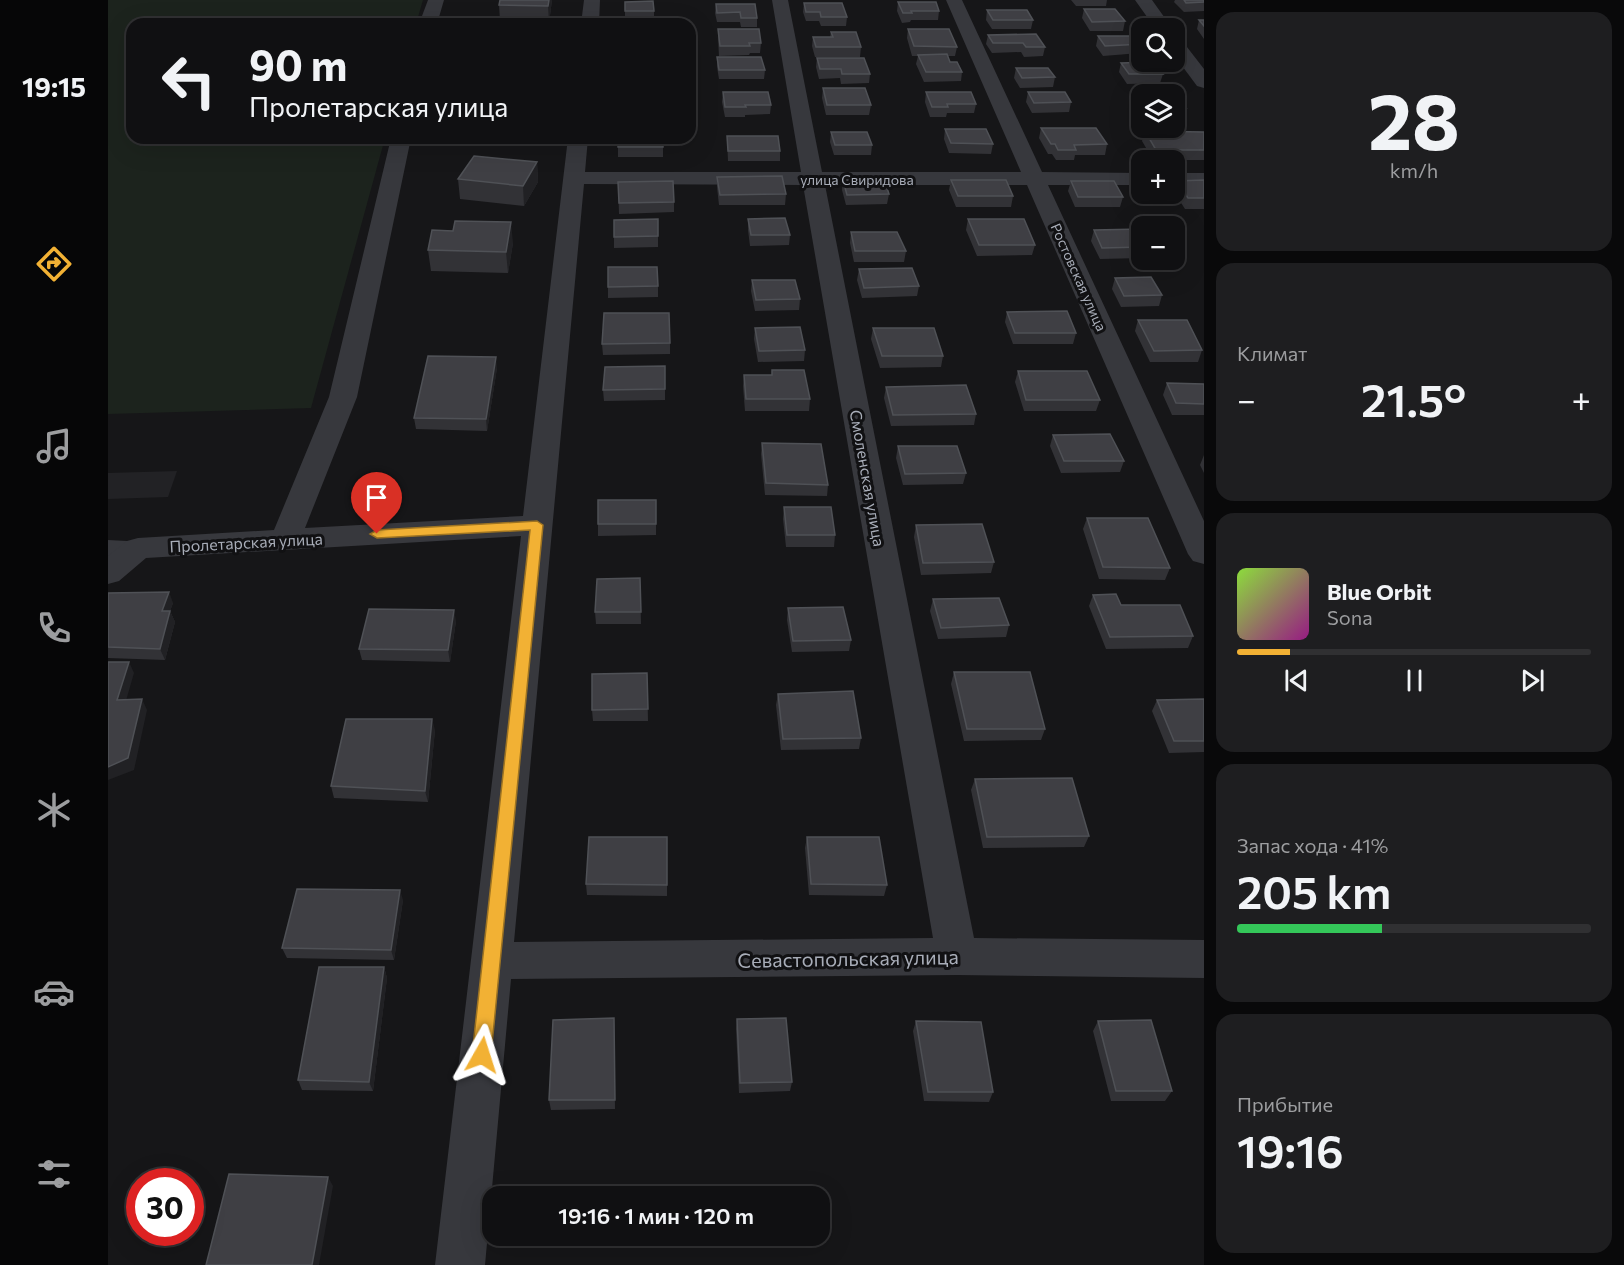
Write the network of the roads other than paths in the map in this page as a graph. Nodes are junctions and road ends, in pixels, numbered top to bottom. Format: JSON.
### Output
{"nodes":[{"id":1,"x":436,"y":0,"type":"edge"},
{"id":2,"x":592,"y":0,"type":"edge"},
{"id":3,"x":780,"y":0,"type":"edge"},
{"id":4,"x":954,"y":0,"type":"edge"},
{"id":5,"x":1143,"y":0,"type":"edge"},
{"id":6,"x":430,"y":18,"type":"edge"},
{"id":7,"x":590,"y":18,"type":"edge"},
{"id":8,"x":1156,"y":18,"type":"edge"},
{"id":9,"x":1185,"y":57,"type":"edge"},
{"id":10,"x":1204,"y":82,"type":"edge"},
{"id":11,"x":400,"y":144,"type":"edge"},
{"id":12,"x":577,"y":144,"type":"edge"},
{"id":13,"x":573,"y":178,"type":"junction"},
{"id":14,"x":1204,"y":178,"type":"edge"},
{"id":15,"x":813,"y":179,"type":"junction"},
{"id":16,"x":1035,"y":179,"type":"junction"},
{"id":17,"x":1131,"y":179,"type":"edge"},
{"id":18,"x":1185,"y":179,"type":"edge"},
{"id":19,"x":537,"y":525,"type":"junction"},
{"id":20,"x":285,"y":539,"type":"junction"},
{"id":21,"x":108,"y":548,"type":"edge"},
{"id":22,"x":138,"y":548,"type":"junction"},
{"id":23,"x":1204,"y":554,"type":"edge"},
{"id":24,"x":108,"y":573,"type":"edge"},
{"id":25,"x":957,"y":956,"type":"junction"},
{"id":26,"x":1204,"y":959,"type":"edge"},
{"id":27,"x":491,"y":962,"type":"junction"},
{"id":28,"x":460,"y":1265,"type":"edge"}],
"edges":[{"from":1,"to":6,"type":"street"},
{"from":2,"to":7,"type":"street"},
{"from":3,"to":15,"type":"street","name":"Смоленская улица"},
{"from":4,"to":16,"type":"street","name":"Ростовская улица"},
{"from":5,"to":8,"type":"street"},
{"from":9,"to":10,"type":"street"},
{"from":11,"to":20,"type":"street"},
{"from":12,"to":13,"type":"street"},
{"from":13,"to":15,"type":"street","name":"улица Свиридова"},
{"from":13,"to":19,"type":"street"},
{"from":14,"to":18,"type":"street"},
{"from":15,"to":16,"type":"street","name":"улица Свиридова"},
{"from":15,"to":25,"type":"street","name":"Смоленская улица"},
{"from":16,"to":17,"type":"street","name":"улица Свиридова"},
{"from":16,"to":23,"type":"street","name":"Ростовская улица"},
{"from":19,"to":20,"type":"street","name":"Пролетарская улица"},
{"from":19,"to":27,"type":"street"},
{"from":20,"to":22,"type":"street","name":"Пролетарская улица"},
{"from":21,"to":22,"type":"lane"},
{"from":22,"to":24,"type":"street"},
{"from":25,"to":26,"type":"street","name":"Севастопольская улица"},
{"from":25,"to":27,"type":"street","name":"Севастопольская улица"},
{"from":27,"to":28,"type":"street"}]}
